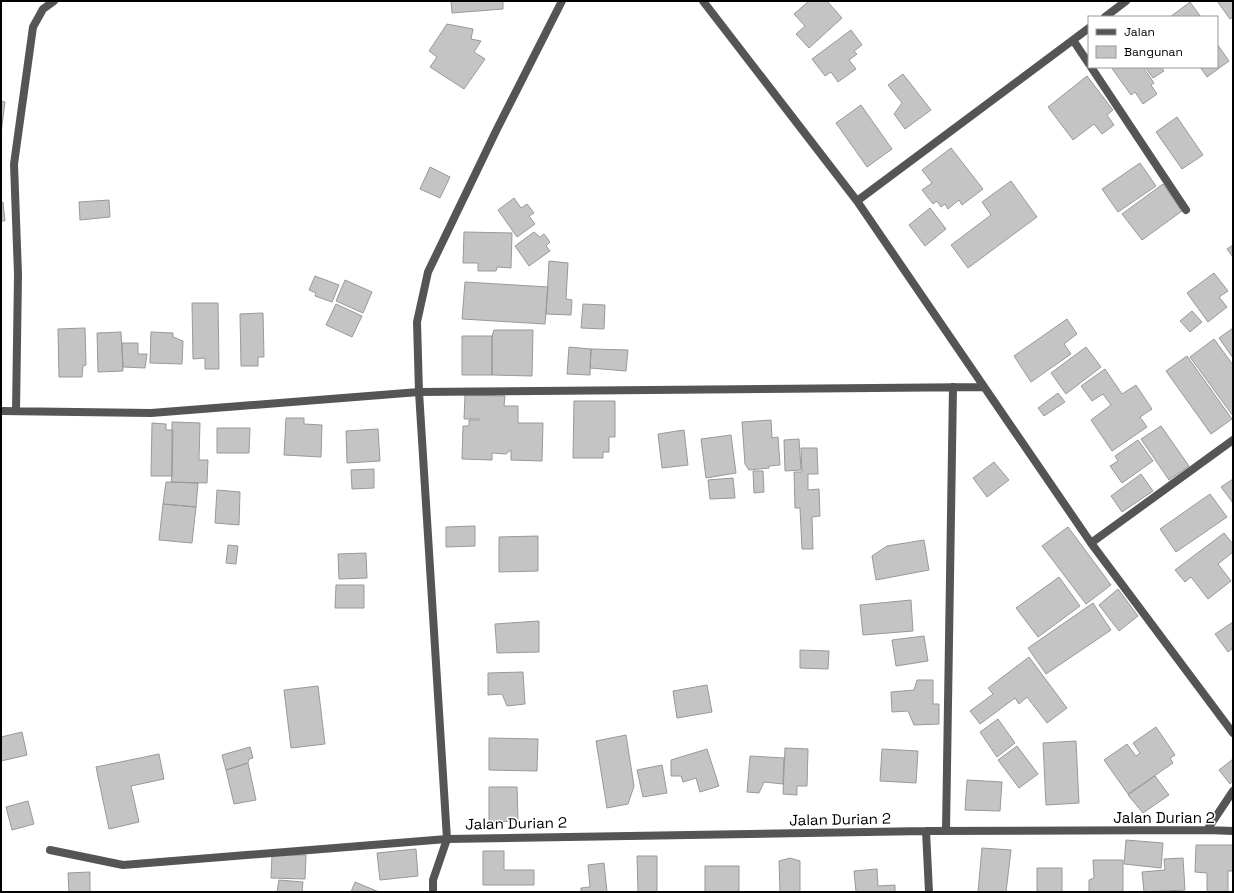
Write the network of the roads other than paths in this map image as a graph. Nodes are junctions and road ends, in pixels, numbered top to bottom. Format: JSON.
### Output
{"nodes":[{"id":1,"x":54,"y":1,"type":"edge"},
{"id":2,"x":562,"y":1,"type":"edge"},
{"id":3,"x":703,"y":1,"type":"edge"},
{"id":4,"x":1126,"y":1,"type":"edge"},
{"id":5,"x":1105,"y":16,"type":"edge"},
{"id":6,"x":1088,"y":29,"type":"edge"},
{"id":7,"x":1073,"y":40,"type":"junction"},
{"id":8,"x":1088,"y":62,"type":"edge"},
{"id":9,"x":1092,"y":68,"type":"edge"},
{"id":10,"x":857,"y":201,"type":"junction"},
{"id":11,"x":1186,"y":210,"type":"dead end"},
{"id":12,"x":953,"y":387,"type":"junction"},
{"id":13,"x":984,"y":387,"type":"junction"},
{"id":14,"x":419,"y":392,"type":"junction"},
{"id":15,"x":1,"y":411,"type":"edge"},
{"id":16,"x":16,"y":411,"type":"junction"},
{"id":17,"x":1233,"y":440,"type":"edge"},
{"id":18,"x":1091,"y":543,"type":"junction"},
{"id":19,"x":1233,"y":733,"type":"edge"},
{"id":20,"x":1233,"y":791,"type":"edge"},
{"id":21,"x":1207,"y":830,"type":"junction"},
{"id":22,"x":926,"y":831,"type":"junction"},
{"id":23,"x":946,"y":831,"type":"junction"},
{"id":24,"x":1233,"y":831,"type":"edge"},
{"id":25,"x":447,"y":838,"type":"junction"},
{"id":26,"x":50,"y":850,"type":"dead end"},
{"id":27,"x":433,"y":892,"type":"edge"},
{"id":28,"x":929,"y":892,"type":"edge"}],
"edges":[{"from":1,"to":16,"type":"street"},
{"from":2,"to":14,"type":"street"},
{"from":3,"to":10,"type":"street"},
{"from":4,"to":5,"type":"street"},
{"from":6,"to":7,"type":"street"},
{"from":7,"to":8,"type":"street"},
{"from":7,"to":10,"type":"street"},
{"from":9,"to":11,"type":"street"},
{"from":10,"to":13,"type":"street"},
{"from":12,"to":13,"type":"street"},
{"from":12,"to":14,"type":"street"},
{"from":12,"to":23,"type":"street"},
{"from":13,"to":18,"type":"street"},
{"from":14,"to":16,"type":"street"},
{"from":14,"to":25,"type":"street"},
{"from":15,"to":16,"type":"street"},
{"from":17,"to":18,"type":"street"},
{"from":18,"to":19,"type":"street"},
{"from":20,"to":21,"type":"street"},
{"from":21,"to":23,"type":"street","name":"Jalan Durian 2"},
{"from":21,"to":24,"type":"street","name":"Jalan Durian 2"},
{"from":22,"to":23,"type":"street","name":"Jalan Durian 2"},
{"from":22,"to":25,"type":"street","name":"Jalan Durian 2"},
{"from":22,"to":28,"type":"street"},
{"from":25,"to":26,"type":"street","name":"Jalan Durian 2"},
{"from":25,"to":27,"type":"street"}]}
